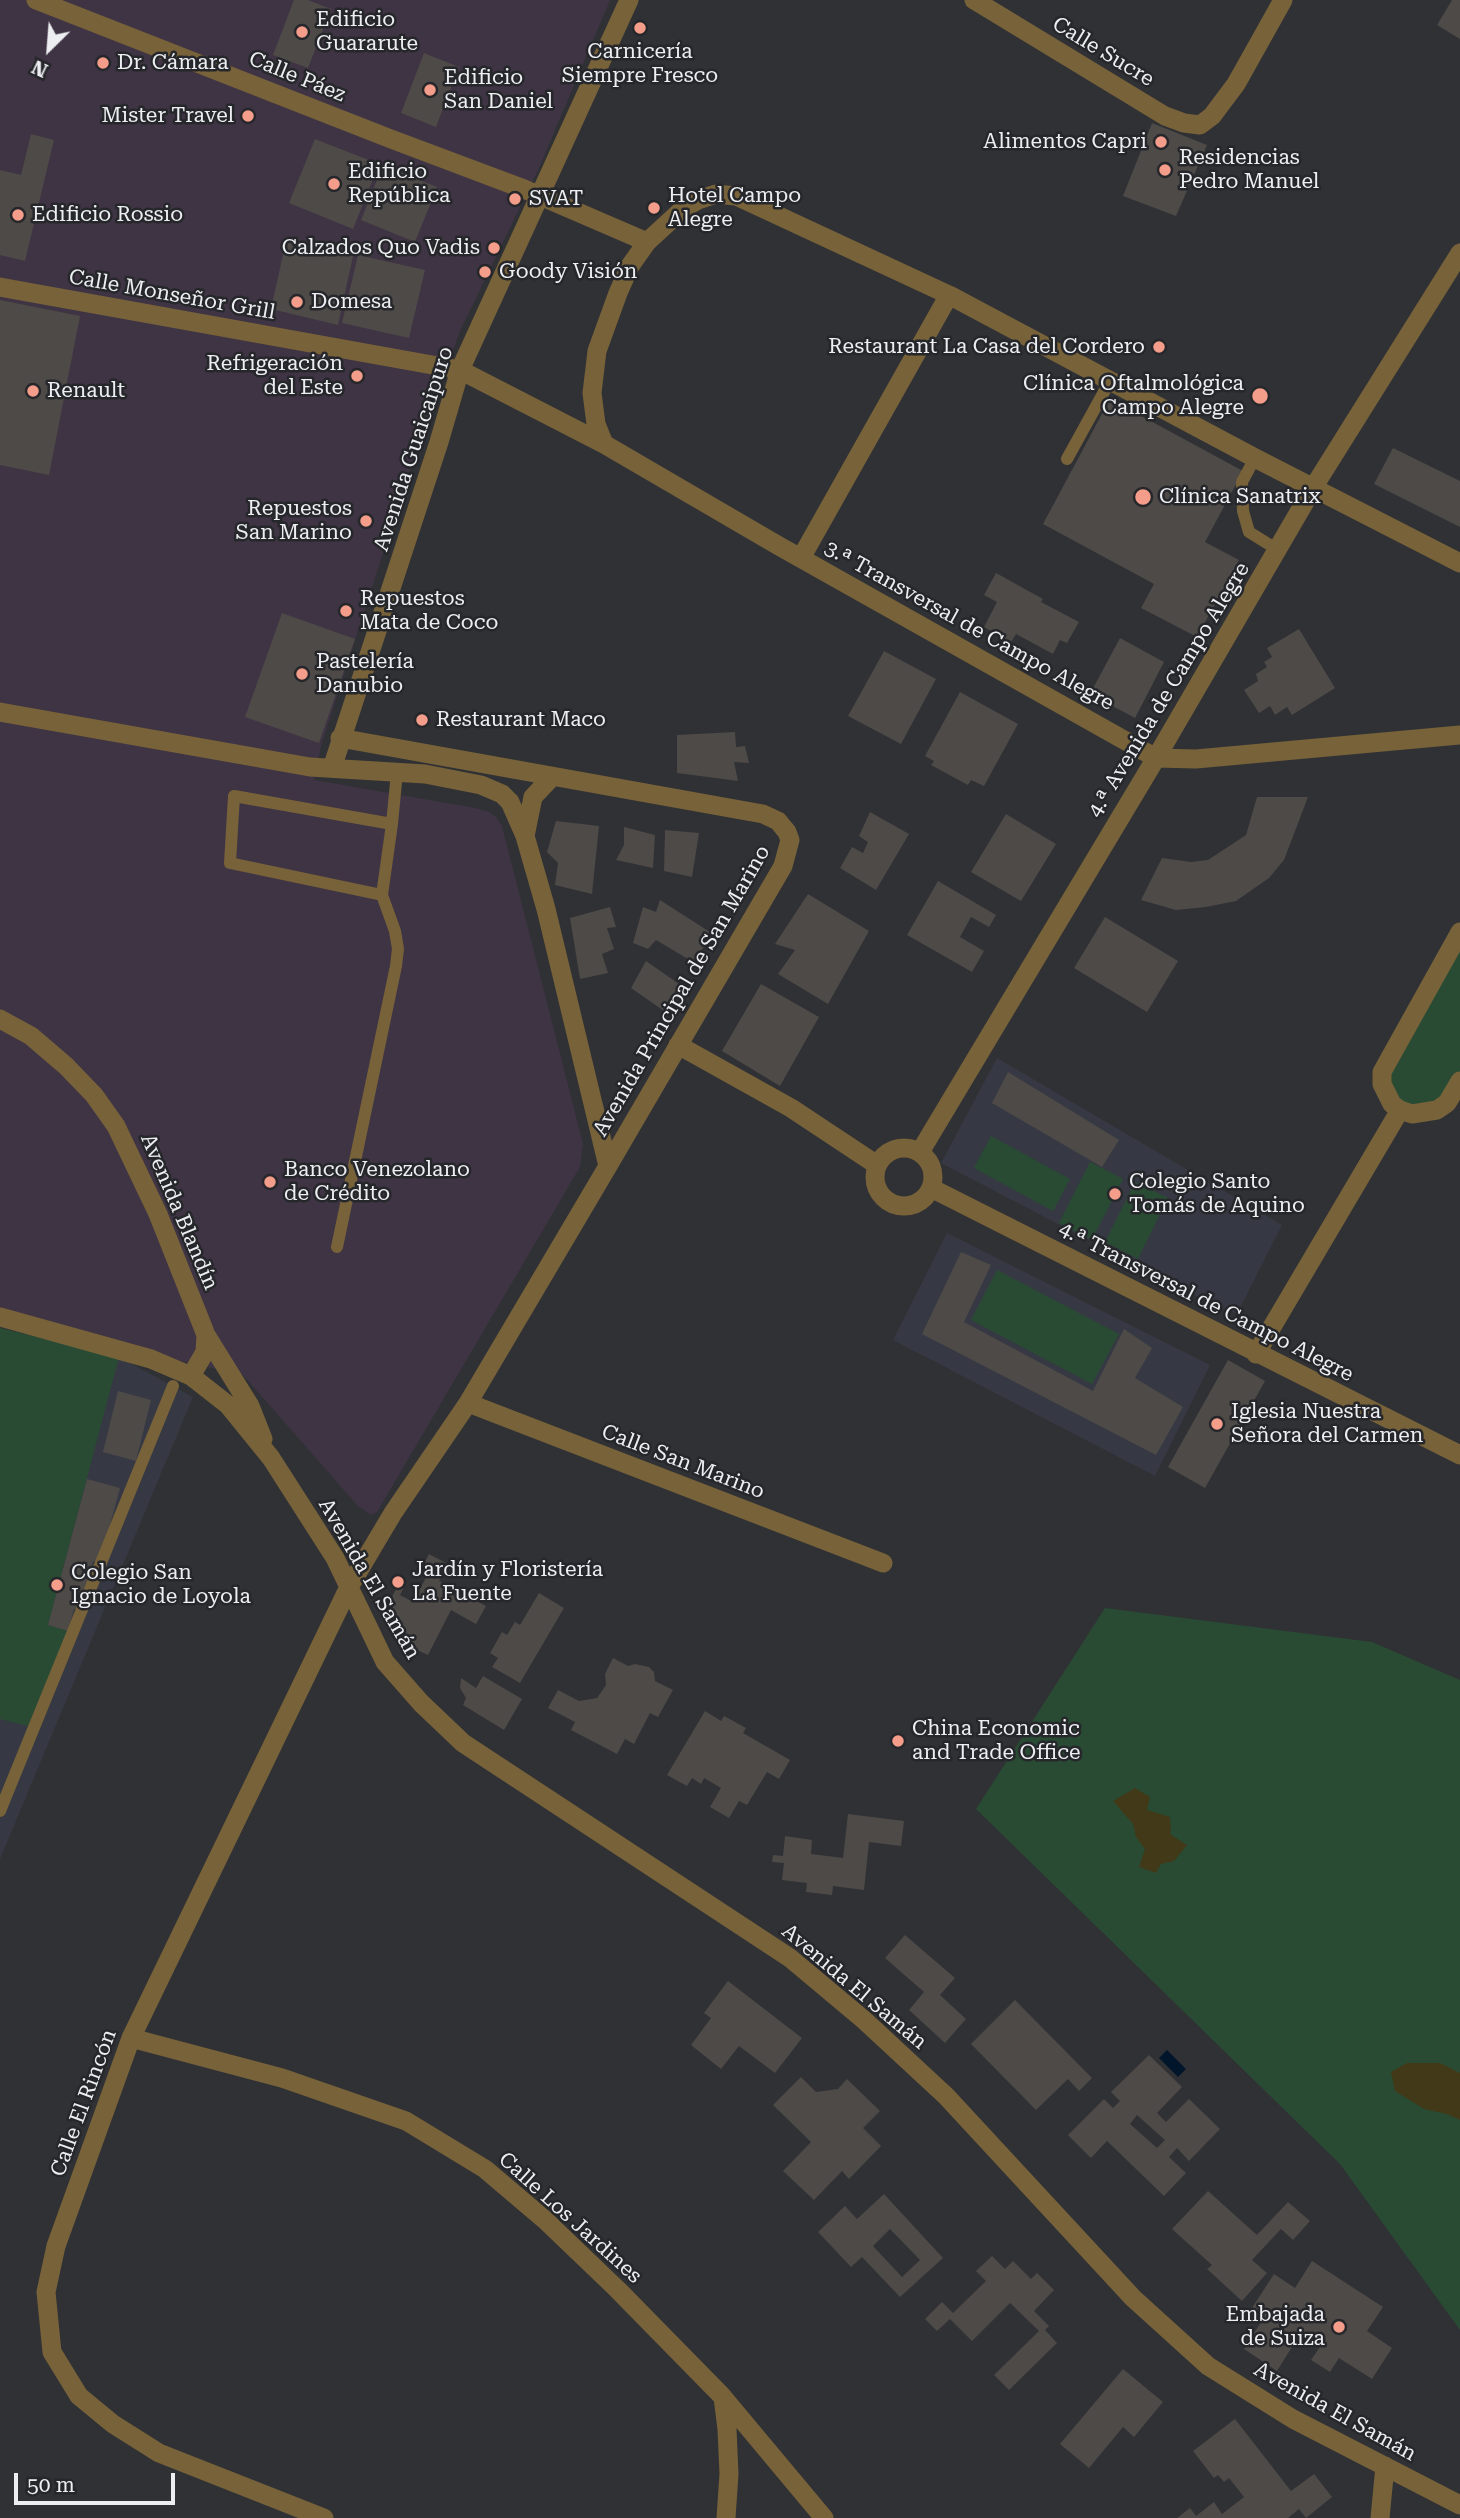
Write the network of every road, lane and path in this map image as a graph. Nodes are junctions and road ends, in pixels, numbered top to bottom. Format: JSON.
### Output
{"nodes":[{"id":1,"x":36,"y":0,"type":"edge"},
{"id":2,"x":629,"y":0,"type":"edge"},
{"id":3,"x":974,"y":0,"type":"edge"},
{"id":4,"x":1283,"y":0,"type":"edge"},
{"id":5,"x":541,"y":196,"type":"junction"},
{"id":6,"x":647,"y":242,"type":"junction"},
{"id":7,"x":1460,"y":253,"type":"edge"},
{"id":8,"x":0,"y":287,"type":"edge"},
{"id":9,"x":949,"y":295,"type":"junction"},
{"id":10,"x":460,"y":370,"type":"junction"},
{"id":11,"x":1110,"y":381,"type":"junction"},
{"id":12,"x":604,"y":444,"type":"junction"},
{"id":13,"x":1255,"y":458,"type":"junction"},
{"id":14,"x":1067,"y":459,"type":"dead end"},
{"id":15,"x":1313,"y":488,"type":"junction"},
{"id":16,"x":1278,"y":550,"type":"junction"},
{"id":17,"x":801,"y":558,"type":"junction"},
{"id":18,"x":1460,"y":563,"type":"edge"},
{"id":19,"x":0,"y":712,"type":"edge"},
{"id":20,"x":1460,"y":735,"type":"edge"},
{"id":21,"x":340,"y":738,"type":"junction"},
{"id":22,"x":1156,"y":758,"type":"junction"},
{"id":23,"x":332,"y":768,"type":"junction"},
{"id":24,"x":397,"y":772,"type":"junction"},
{"id":25,"x":552,"y":776,"type":"junction"},
{"id":26,"x":392,"y":824,"type":"junction"},
{"id":27,"x":525,"y":836,"type":"junction"},
{"id":28,"x":382,"y":895,"type":"junction"},
{"id":29,"x":1460,"y":932,"type":"edge"},
{"id":30,"x":0,"y":1019,"type":"edge"},
{"id":31,"x":678,"y":1045,"type":"junction"},
{"id":32,"x":1460,"y":1082,"type":"edge"},
{"id":33,"x":1400,"y":1110,"type":"junction"},
{"id":34,"x":920,"y":1152,"type":"junction"},
{"id":35,"x":608,"y":1166,"type":"junction"},
{"id":36,"x":877,"y":1166,"type":"junction"},
{"id":37,"x":931,"y":1188,"type":"junction"},
{"id":38,"x":338,"y":1247,"type":"dead end"},
{"id":39,"x":0,"y":1317,"type":"edge"},
{"id":40,"x":206,"y":1335,"type":"junction"},
{"id":41,"x":1256,"y":1354,"type":"junction"},
{"id":42,"x":191,"y":1376,"type":"junction"},
{"id":43,"x":173,"y":1386,"type":"dead end"},
{"id":44,"x":468,"y":1403,"type":"junction"},
{"id":45,"x":1460,"y":1455,"type":"edge"},
{"id":46,"x":271,"y":1458,"type":"junction"},
{"id":47,"x":883,"y":1563,"type":"dead end"},
{"id":48,"x":349,"y":1587,"type":"junction"},
{"id":49,"x":0,"y":1811,"type":"edge"},
{"id":50,"x":131,"y":2038,"type":"junction"},
{"id":51,"x":722,"y":2396,"type":"junction"},
{"id":52,"x":1384,"y":2466,"type":"junction"},
{"id":53,"x":1460,"y":2505,"type":"edge"},
{"id":54,"x":1460,"y":2516,"type":"edge"},
{"id":55,"x":324,"y":2518,"type":"edge"},
{"id":56,"x":726,"y":2518,"type":"edge"},
{"id":57,"x":824,"y":2518,"type":"edge"},
{"id":58,"x":1380,"y":2518,"type":"edge"},
{"id":59,"x":1447,"y":2518,"type":"edge"}],
"edges":[{"from":1,"to":5,"type":"street","name":"Calle Páez"},
{"from":2,"to":5,"type":"street","name":"Avenida Guaicaipuro"},
{"from":3,"to":4,"type":"street","name":"Calle Sucre"},
{"from":5,"to":6,"type":"street","name":"Calle Páez"},
{"from":5,"to":10,"type":"street","name":"Avenida Guaicaipuro"},
{"from":6,"to":9,"type":"street"},
{"from":6,"to":12,"type":"street"},
{"from":7,"to":15,"type":"street","name":"4.ª Avenida de Campo Alegre"},
{"from":8,"to":10,"type":"street","name":"Calle Monseñor Grill"},
{"from":9,"to":11,"type":"street"},
{"from":9,"to":17,"type":"street"},
{"from":10,"to":12,"type":"street","name":"3.ª Transversal de Campo Alegre"},
{"from":10,"to":21,"type":"street","name":"Avenida Guaicaipuro"},
{"from":11,"to":13,"type":"street"},
{"from":11,"to":14,"type":"lane"},
{"from":12,"to":17,"type":"street","name":"3.ª Transversal de Campo Alegre"},
{"from":13,"to":15,"type":"street"},
{"from":13,"to":16,"type":"lane"},
{"from":15,"to":16,"type":"street","name":"4.ª Avenida de Campo Alegre"},
{"from":15,"to":18,"type":"street"},
{"from":16,"to":22,"type":"street","name":"4.ª Avenida de Campo Alegre"},
{"from":17,"to":22,"type":"street","name":"3.ª Transversal de Campo Alegre"},
{"from":19,"to":23,"type":"street","name":"Avenida Principal de San Marino"},
{"from":20,"to":22,"type":"street","name":"3.ª Transversal de Campo Alegre"},
{"from":21,"to":23,"type":"street","name":"Avenida Guaicaipuro"},
{"from":21,"to":25,"type":"street","name":"Avenida Principal de San Marino"},
{"from":22,"to":34,"type":"street","name":"4.ª Avenida de Campo Alegre"},
{"from":23,"to":24,"type":"street","name":"Avenida Principal de San Marino"},
{"from":24,"to":26,"type":"lane"},
{"from":24,"to":27,"type":"street","name":"Avenida Principal de San Marino"},
{"from":25,"to":27,"type":"street","name":"Avenida Principal de San Marino"},
{"from":25,"to":31,"type":"street","name":"Avenida Principal de San Marino"},
{"from":26,"to":28,"type":"lane"},
{"from":26,"to":28,"type":"lane"},
{"from":27,"to":35,"type":"street","name":"Avenida Principal de San Marino"},
{"from":28,"to":38,"type":"lane"},
{"from":29,"to":33,"type":"street"},
{"from":30,"to":40,"type":"street","name":"Avenida Blandín"},
{"from":31,"to":35,"type":"street","name":"Avenida Principal de San Marino"},
{"from":31,"to":36,"type":"street"},
{"from":32,"to":33,"type":"street"},
{"from":33,"to":41,"type":"street"},
{"from":34,"to":36,"type":"street"},
{"from":34,"to":37,"type":"street"},
{"from":35,"to":44,"type":"street","name":"Avenida Principal de San Marino"},
{"from":36,"to":37,"type":"street"},
{"from":37,"to":41,"type":"street","name":"4.ª Transversal de Campo Alegre"},
{"from":39,"to":42,"type":"street"},
{"from":40,"to":42,"type":"street"},
{"from":40,"to":46,"type":"street","name":"Avenida Blandín"},
{"from":41,"to":45,"type":"street","name":"4.ª Transversal de Campo Alegre"},
{"from":42,"to":46,"type":"street"},
{"from":43,"to":49,"type":"lane"},
{"from":44,"to":47,"type":"street","name":"Calle San Marino"},
{"from":44,"to":48,"type":"street","name":"Avenida Principal de San Marino"},
{"from":46,"to":48,"type":"street","name":"Avenida El Samán"},
{"from":48,"to":50,"type":"street","name":"Calle El Rincón"},
{"from":48,"to":52,"type":"street","name":"Avenida El Samán"},
{"from":50,"to":51,"type":"street","name":"Calle Los Jardines"},
{"from":50,"to":55,"type":"street","name":"Calle El Rincón"},
{"from":51,"to":56,"type":"street"},
{"from":51,"to":57,"type":"street","name":"Calle Los Jardines"},
{"from":52,"to":53,"type":"street","name":"Avenida El Samán"},
{"from":52,"to":58,"type":"street"},
{"from":54,"to":59,"type":"street"}]}
